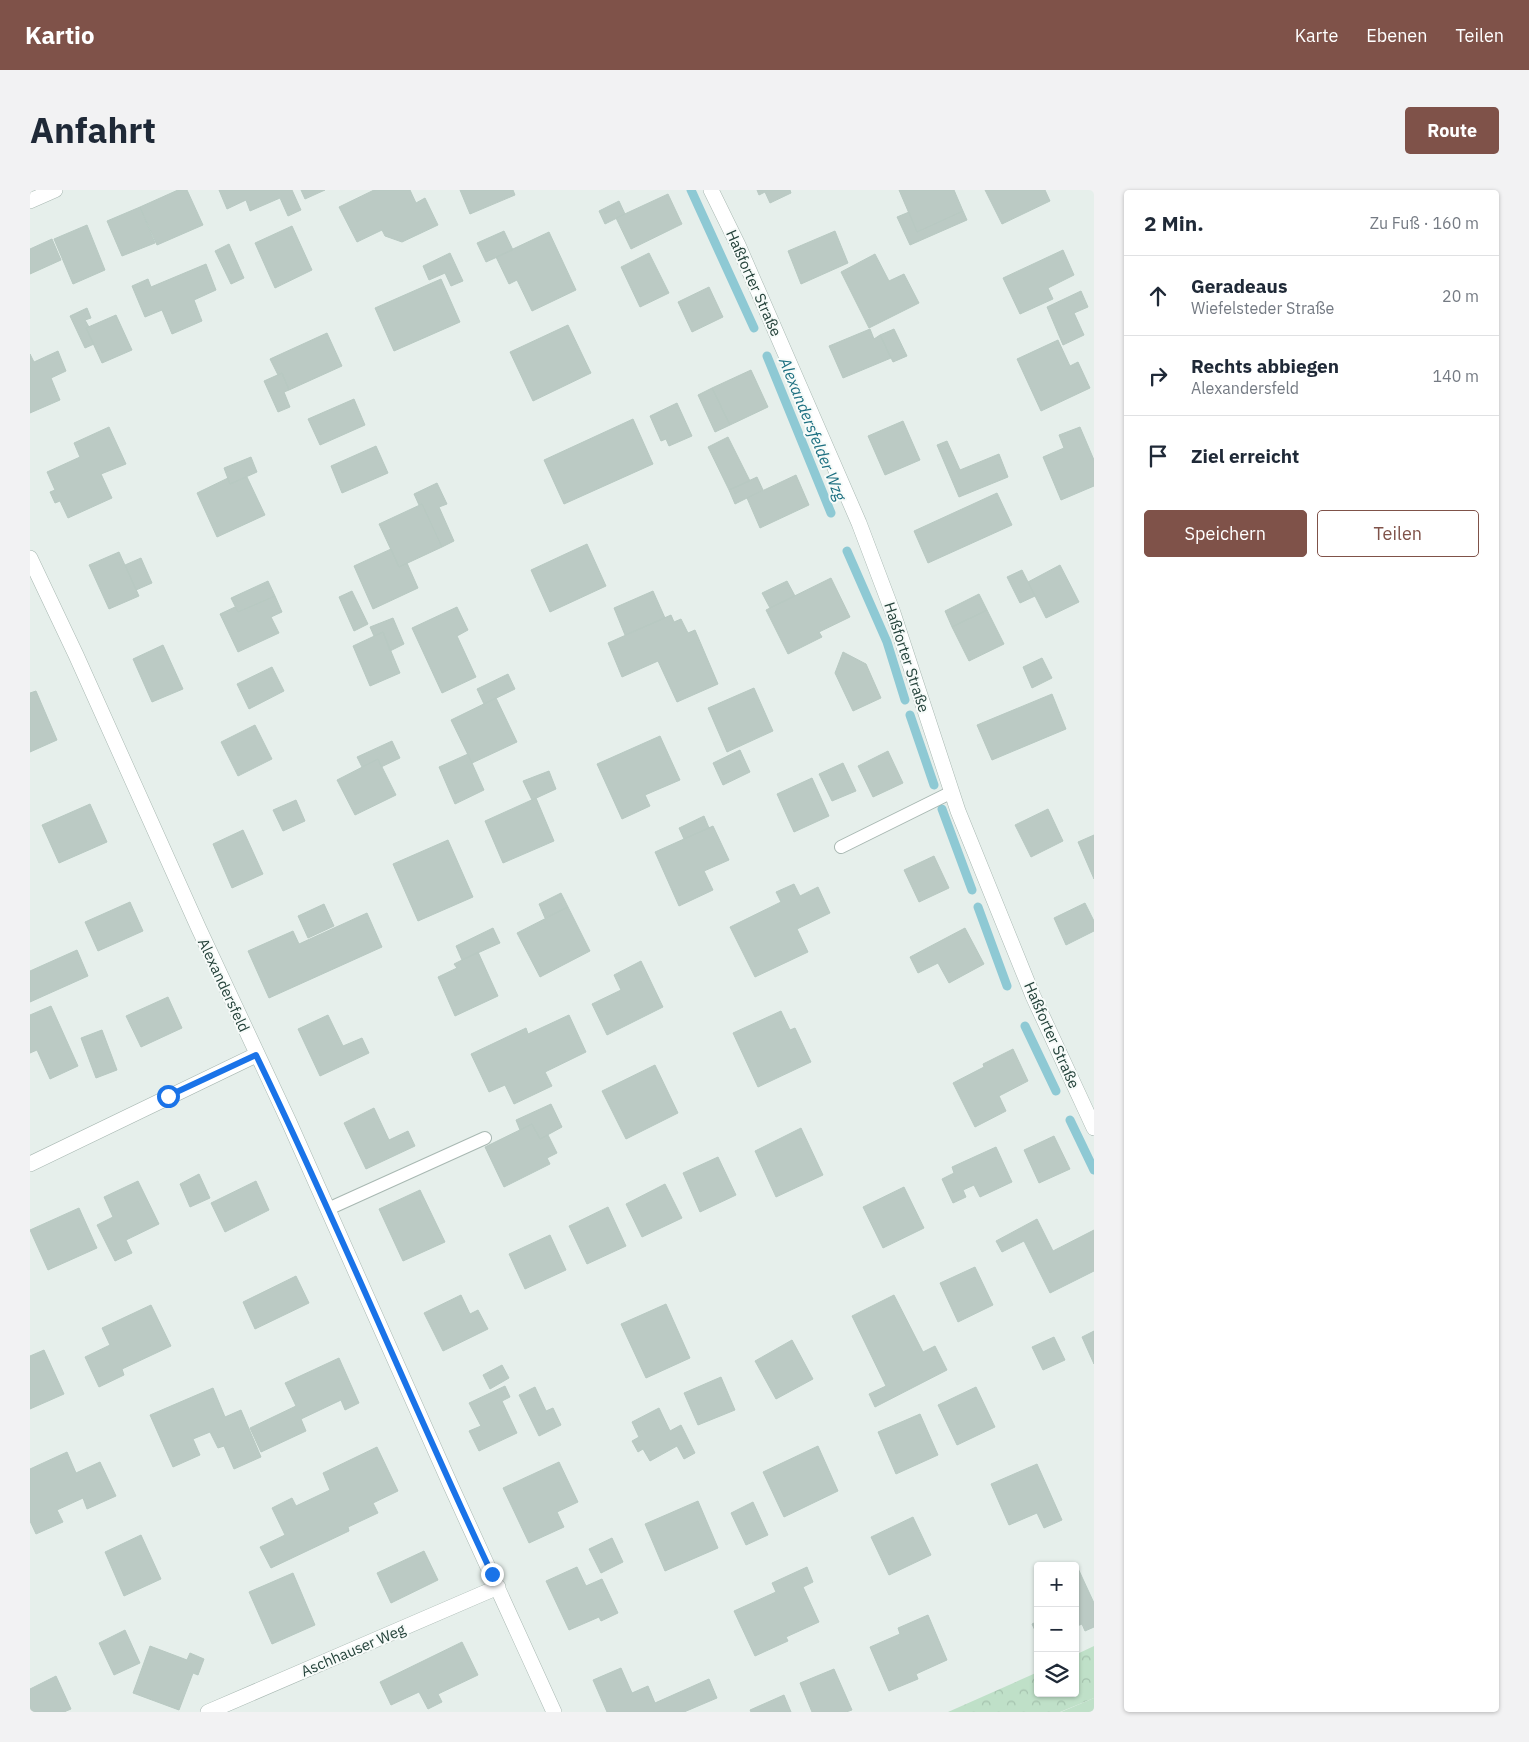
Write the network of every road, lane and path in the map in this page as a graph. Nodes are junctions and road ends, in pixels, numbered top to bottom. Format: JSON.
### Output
{"nodes":[{"id":1,"x":55,"y":190,"type":"edge"},
{"id":2,"x":711,"y":190,"type":"edge"},
{"id":3,"x":30,"y":201,"type":"edge"},
{"id":4,"x":30,"y":558,"type":"edge"},
{"id":5,"x":952,"y":792,"type":"junction"},
{"id":6,"x":841,"y":847,"type":"dead end"},
{"id":7,"x":256,"y":1055,"type":"junction"},
{"id":8,"x":1094,"y":1128,"type":"edge"},
{"id":9,"x":485,"y":1138,"type":"dead end"},
{"id":10,"x":30,"y":1164,"type":"edge"},
{"id":11,"x":328,"y":1209,"type":"junction"},
{"id":12,"x":498,"y":1587,"type":"junction"},
{"id":13,"x":208,"y":1712,"type":"edge"},
{"id":14,"x":554,"y":1712,"type":"edge"}],
"edges":[{"from":1,"to":3,"type":"street"},
{"from":2,"to":5,"type":"street","name":"Haßforter Straße"},
{"from":4,"to":7,"type":"street","name":"Alexandersfeld"},
{"from":5,"to":6,"type":"lane"},
{"from":5,"to":8,"type":"street","name":"Haßforter Straße"},
{"from":7,"to":10,"type":"street"},
{"from":7,"to":11,"type":"street","name":"Alexandersfeld"},
{"from":9,"to":11,"type":"lane"},
{"from":11,"to":12,"type":"street","name":"Alexandersfeld"},
{"from":12,"to":13,"type":"street","name":"Aschhauser Weg"},
{"from":12,"to":14,"type":"street","name":"Alexandersfeld"}]}
